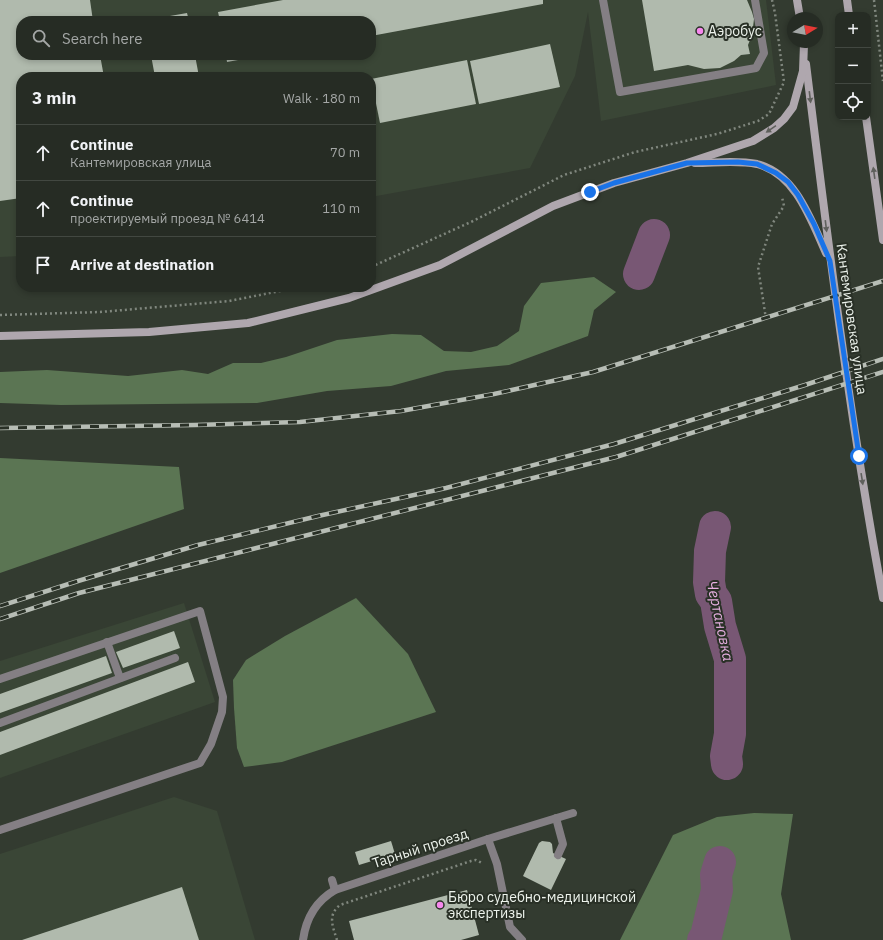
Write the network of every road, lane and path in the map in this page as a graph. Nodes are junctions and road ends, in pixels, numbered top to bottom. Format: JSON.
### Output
{"nodes":[{"id":1,"x":603,"y":0,"type":"edge"},
{"id":2,"x":755,"y":0,"type":"edge"},
{"id":3,"x":772,"y":0,"type":"edge"},
{"id":4,"x":797,"y":0,"type":"edge"},
{"id":5,"x":846,"y":0,"type":"edge"},
{"id":6,"x":874,"y":0,"type":"edge"},
{"id":7,"x":799,"y":12,"type":"edge"},
{"id":8,"x":848,"y":12,"type":"edge"},
{"id":9,"x":804,"y":48,"type":"edge"},
{"id":10,"x":805,"y":48,"type":"edge"},
{"id":11,"x":883,"y":80,"type":"edge"},
{"id":12,"x":866,"y":120,"type":"edge"},
{"id":13,"x":687,"y":163,"type":"junction"},
{"id":14,"x":782,"y":194,"type":"dead end"},
{"id":15,"x":883,"y":240,"type":"edge"},
{"id":16,"x":830,"y":261,"type":"junction"},
{"id":17,"x":376,"y":266,"type":"edge"},
{"id":18,"x":376,"y":288,"type":"edge"},
{"id":19,"x":275,"y":292,"type":"edge"},
{"id":20,"x":366,"y":292,"type":"edge"},
{"id":21,"x":0,"y":315,"type":"edge"},
{"id":22,"x":766,"y":319,"type":"dead end"},
{"id":23,"x":0,"y":336,"type":"edge"},
{"id":24,"x":883,"y":598,"type":"edge"},
{"id":25,"x":107,"y":642,"type":"junction"},
{"id":26,"x":175,"y":658,"type":"dead end"},
{"id":27,"x":120,"y":678,"type":"junction"},
{"id":28,"x":0,"y":679,"type":"edge"},
{"id":29,"x":0,"y":723,"type":"edge"},
{"id":30,"x":573,"y":813,"type":"dead end"},
{"id":31,"x":556,"y":818,"type":"junction"},
{"id":32,"x":0,"y":830,"type":"edge"},
{"id":33,"x":488,"y":839,"type":"junction"},
{"id":34,"x":558,"y":856,"type":"dead end"},
{"id":35,"x":485,"y":865,"type":"dead end"},
{"id":36,"x":332,"y":880,"type":"dead end"},
{"id":37,"x":335,"y":890,"type":"junction"},
{"id":38,"x":303,"y":940,"type":"edge"},
{"id":39,"x":337,"y":940,"type":"edge"},
{"id":40,"x":522,"y":940,"type":"edge"}],
"edges":[{"from":1,"to":2,"type":"lane"},
{"from":3,"to":17,"type":"path"},
{"from":4,"to":7,"type":"main road"},
{"from":5,"to":8,"type":"main road"},
{"from":6,"to":11,"type":"path"},
{"from":9,"to":13,"type":"main road","one_way":true},
{"from":10,"to":16,"type":"main road","name":"Кантемировская улица","one_way":true},
{"from":15,"to":12,"type":"main road","one_way":true},
{"from":13,"to":16,"type":"main road"},
{"from":13,"to":18,"type":"main road"},
{"from":14,"to":22,"type":"path"},
{"from":16,"to":24,"type":"main road","name":"Кантемировская улица","one_way":true},
{"from":19,"to":21,"type":"path"},
{"from":20,"to":23,"type":"main road"},
{"from":25,"to":27,"type":"lane"},
{"from":25,"to":28,"type":"lane"},
{"from":25,"to":32,"type":"lane"},
{"from":26,"to":27,"type":"lane"},
{"from":27,"to":29,"type":"lane"},
{"from":30,"to":31,"type":"lane","name":"Тарный проезд"},
{"from":31,"to":33,"type":"lane","name":"Тарный проезд"},
{"from":31,"to":34,"type":"lane"},
{"from":33,"to":37,"type":"lane","name":"Тарный проезд"},
{"from":33,"to":40,"type":"lane"},
{"from":35,"to":39,"type":"path"},
{"from":36,"to":37,"type":"lane"},
{"from":37,"to":38,"type":"lane","name":"Тарный проезд"}]}
